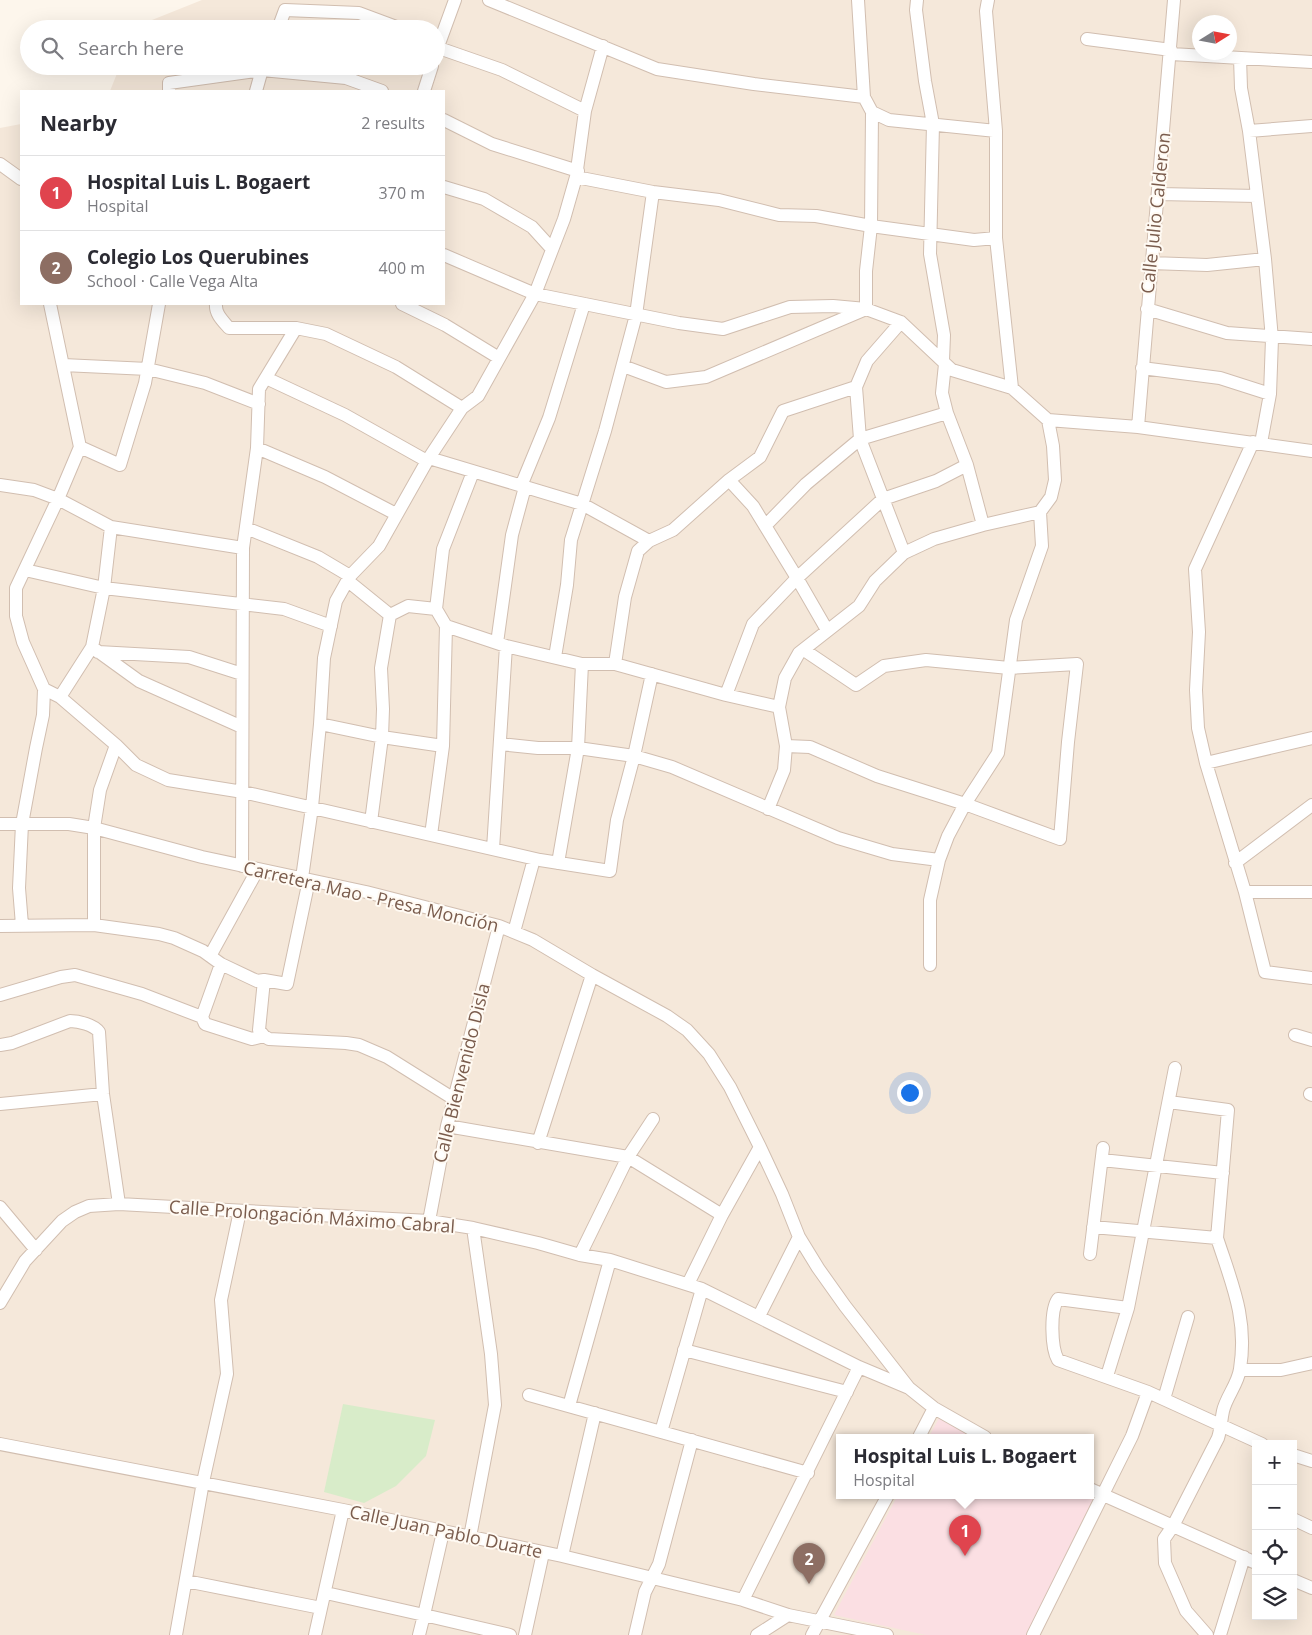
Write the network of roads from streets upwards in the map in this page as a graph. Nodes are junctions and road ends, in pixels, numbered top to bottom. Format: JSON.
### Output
{"nodes":[{"id":1,"x":455,"y":0,"type":"edge"},
{"id":2,"x":489,"y":0,"type":"edge"},
{"id":3,"x":858,"y":0,"type":"edge"},
{"id":4,"x":917,"y":0,"type":"edge"},
{"id":5,"x":988,"y":0,"type":"edge"},
{"id":6,"x":1174,"y":0,"type":"edge"},
{"id":7,"x":282,"y":20,"type":"edge"},
{"id":8,"x":378,"y":20,"type":"edge"},
{"id":9,"x":445,"y":27,"type":"edge"},
{"id":10,"x":1087,"y":39,"type":"dead end"},
{"id":11,"x":603,"y":46,"type":"junction"},
{"id":12,"x":445,"y":52,"type":"edge"},
{"id":13,"x":1171,"y":52,"type":"junction"},
{"id":14,"x":1240,"y":58,"type":"junction"},
{"id":15,"x":1312,"y":62,"type":"edge"},
{"id":16,"x":219,"y":75,"type":"edge"},
{"id":17,"x":260,"y":75,"type":"edge"},
{"id":18,"x":321,"y":75,"type":"edge"},
{"id":19,"x":429,"y":75,"type":"edge"},
{"id":20,"x":169,"y":90,"type":"edge"},
{"id":21,"x":256,"y":90,"type":"edge"},
{"id":22,"x":379,"y":90,"type":"edge"},
{"id":23,"x":424,"y":90,"type":"edge"},
{"id":24,"x":864,"y":97,"type":"junction"},
{"id":25,"x":585,"y":111,"type":"junction"},
{"id":26,"x":872,"y":112,"type":"junction"},
{"id":27,"x":445,"y":120,"type":"edge"},
{"id":28,"x":933,"y":124,"type":"junction"},
{"id":29,"x":1312,"y":126,"type":"edge"},
{"id":30,"x":996,"y":131,"type":"junction"},
{"id":31,"x":1249,"y":131,"type":"junction"},
{"id":32,"x":0,"y":164,"type":"edge"},
{"id":33,"x":577,"y":174,"type":"junction"},
{"id":34,"x":20,"y":178,"type":"edge"},
{"id":35,"x":445,"y":186,"type":"edge"},
{"id":36,"x":653,"y":192,"type":"junction"},
{"id":37,"x":1159,"y":194,"type":"junction"},
{"id":38,"x":1257,"y":196,"type":"junction"},
{"id":39,"x":871,"y":226,"type":"junction"},
{"id":40,"x":931,"y":235,"type":"junction"},
{"id":41,"x":996,"y":238,"type":"junction"},
{"id":42,"x":552,"y":249,"type":"junction"},
{"id":43,"x":445,"y":254,"type":"edge"},
{"id":44,"x":1265,"y":259,"type":"junction"},
{"id":45,"x":1151,"y":263,"type":"junction"},
{"id":46,"x":535,"y":294,"type":"junction"},
{"id":47,"x":584,"y":304,"type":"junction"},
{"id":48,"x":50,"y":305,"type":"edge"},
{"id":49,"x":159,"y":305,"type":"edge"},
{"id":50,"x":216,"y":305,"type":"edge"},
{"id":51,"x":404,"y":305,"type":"edge"},
{"id":52,"x":866,"y":309,"type":"junction"},
{"id":53,"x":1147,"y":309,"type":"junction"},
{"id":54,"x":636,"y":314,"type":"junction"},
{"id":55,"x":901,"y":322,"type":"junction"},
{"id":56,"x":296,"y":328,"type":"junction"},
{"id":57,"x":1272,"y":336,"type":"junction"},
{"id":58,"x":1312,"y":339,"type":"edge"},
{"id":59,"x":499,"y":358,"type":"junction"},
{"id":60,"x":944,"y":362,"type":"junction"},
{"id":61,"x":63,"y":365,"type":"junction"},
{"id":62,"x":622,"y":366,"type":"junction"},
{"id":63,"x":1142,"y":368,"type":"junction"},
{"id":64,"x":148,"y":369,"type":"junction"},
{"id":65,"x":266,"y":378,"type":"junction"},
{"id":66,"x":856,"y":387,"type":"junction"},
{"id":67,"x":1012,"y":388,"type":"junction"},
{"id":68,"x":1270,"y":394,"type":"junction"},
{"id":69,"x":259,"y":404,"type":"junction"},
{"id":70,"x":462,"y":408,"type":"junction"},
{"id":71,"x":947,"y":413,"type":"junction"},
{"id":72,"x":1048,"y":420,"type":"junction"},
{"id":73,"x":1138,"y":426,"type":"junction"},
{"id":74,"x":860,"y":439,"type":"junction"},
{"id":75,"x":1257,"y":443,"type":"junction"},
{"id":76,"x":80,"y":446,"type":"junction"},
{"id":77,"x":257,"y":448,"type":"junction"},
{"id":78,"x":1312,"y":451,"type":"edge"},
{"id":79,"x":428,"y":460,"type":"junction"},
{"id":80,"x":967,"y":465,"type":"junction"},
{"id":81,"x":473,"y":472,"type":"junction"},
{"id":82,"x":729,"y":480,"type":"junction"},
{"id":83,"x":0,"y":485,"type":"edge"},
{"id":84,"x":523,"y":487,"type":"junction"},
{"id":85,"x":58,"y":499,"type":"junction"},
{"id":86,"x":884,"y":499,"type":"junction"},
{"id":87,"x":582,"y":504,"type":"junction"},
{"id":88,"x":1040,"y":512,"type":"junction"},
{"id":89,"x":396,"y":514,"type":"junction"},
{"id":90,"x":983,"y":525,"type":"junction"},
{"id":91,"x":765,"y":526,"type":"junction"},
{"id":92,"x":111,"y":528,"type":"junction"},
{"id":93,"x":246,"y":528,"type":"junction"},
{"id":94,"x":649,"y":541,"type":"junction"},
{"id":95,"x":243,"y":548,"type":"junction"},
{"id":96,"x":904,"y":553,"type":"junction"},
{"id":97,"x":25,"y":570,"type":"junction"},
{"id":98,"x":349,"y":578,"type":"junction"},
{"id":99,"x":797,"y":578,"type":"junction"},
{"id":100,"x":104,"y":588,"type":"junction"},
{"id":101,"x":243,"y":604,"type":"junction"},
{"id":102,"x":436,"y":609,"type":"junction"},
{"id":103,"x":390,"y":615,"type":"junction"},
{"id":104,"x":331,"y":626,"type":"junction"},
{"id":105,"x":446,"y":626,"type":"junction"},
{"id":106,"x":827,"y":630,"type":"junction"},
{"id":107,"x":501,"y":644,"type":"junction"},
{"id":108,"x":95,"y":649,"type":"junction"},
{"id":109,"x":804,"y":650,"type":"junction"},
{"id":110,"x":555,"y":657,"type":"junction"},
{"id":111,"x":582,"y":664,"type":"junction"},
{"id":112,"x":616,"y":664,"type":"junction"},
{"id":113,"x":1009,"y":668,"type":"junction"},
{"id":114,"x":242,"y":674,"type":"junction"},
{"id":115,"x":652,"y":674,"type":"junction"},
{"id":116,"x":44,"y":689,"type":"junction"},
{"id":117,"x":726,"y":695,"type":"junction"},
{"id":118,"x":60,"y":697,"type":"junction"},
{"id":119,"x":779,"y":707,"type":"junction"},
{"id":120,"x":320,"y":724,"type":"junction"},
{"id":121,"x":242,"y":727,"type":"junction"},
{"id":122,"x":382,"y":737,"type":"junction"},
{"id":123,"x":1312,"y":738,"type":"edge"},
{"id":124,"x":116,"y":744,"type":"junction"},
{"id":125,"x":500,"y":744,"type":"junction"},
{"id":126,"x":443,"y":746,"type":"junction"},
{"id":127,"x":786,"y":746,"type":"junction"},
{"id":128,"x":578,"y":748,"type":"junction"},
{"id":129,"x":634,"y":756,"type":"junction"},
{"id":130,"x":1206,"y":763,"type":"junction"},
{"id":131,"x":243,"y":792,"type":"junction"},
{"id":132,"x":965,"y":804,"type":"junction"},
{"id":133,"x":1312,"y":805,"type":"edge"},
{"id":134,"x":312,"y":807,"type":"junction"},
{"id":135,"x":768,"y":808,"type":"junction"},
{"id":136,"x":371,"y":822,"type":"junction"},
{"id":137,"x":0,"y":824,"type":"edge"},
{"id":138,"x":22,"y":824,"type":"junction"},
{"id":139,"x":94,"y":828,"type":"junction"},
{"id":140,"x":431,"y":835,"type":"junction"},
{"id":141,"x":493,"y":850,"type":"junction"},
{"id":142,"x":534,"y":859,"type":"junction"},
{"id":143,"x":940,"y":860,"type":"junction"},
{"id":144,"x":558,"y":863,"type":"junction"},
{"id":145,"x":1235,"y":864,"type":"junction"},
{"id":146,"x":242,"y":866,"type":"junction"},
{"id":147,"x":258,"y":870,"type":"junction"},
{"id":148,"x":305,"y":879,"type":"junction"},
{"id":149,"x":1244,"y":892,"type":"junction"},
{"id":150,"x":1312,"y":892,"type":"edge"},
{"id":151,"x":22,"y":925,"type":"junction"},
{"id":152,"x":94,"y":925,"type":"junction"},
{"id":153,"x":0,"y":926,"type":"edge"},
{"id":154,"x":499,"y":926,"type":"junction"},
{"id":155,"x":514,"y":932,"type":"junction"},
{"id":156,"x":216,"y":960,"type":"junction"},
{"id":157,"x":930,"y":965,"type":"dead end"},
{"id":158,"x":592,"y":975,"type":"junction"},
{"id":159,"x":1312,"y":978,"type":"edge"},
{"id":160,"x":264,"y":980,"type":"junction"},
{"id":161,"x":0,"y":995,"type":"edge"},
{"id":162,"x":202,"y":1017,"type":"junction"},
{"id":163,"x":1295,"y":1035,"type":"dead end"},
{"id":164,"x":264,"y":1036,"type":"junction"},
{"id":165,"x":1312,"y":1040,"type":"edge"},
{"id":166,"x":0,"y":1045,"type":"edge"},
{"id":167,"x":1175,"y":1068,"type":"dead end"},
{"id":168,"x":103,"y":1094,"type":"junction"},
{"id":169,"x":454,"y":1100,"type":"junction"},
{"id":170,"x":1169,"y":1102,"type":"junction"},
{"id":171,"x":0,"y":1104,"type":"edge"},
{"id":172,"x":653,"y":1118,"type":"dead end"},
{"id":173,"x":447,"y":1126,"type":"junction"},
{"id":174,"x":538,"y":1143,"type":"junction"},
{"id":175,"x":760,"y":1147,"type":"junction"},
{"id":176,"x":628,"y":1157,"type":"junction"},
{"id":177,"x":1157,"y":1166,"type":"junction"},
{"id":178,"x":1223,"y":1174,"type":"junction"},
{"id":179,"x":119,"y":1204,"type":"junction"},
{"id":180,"x":0,"y":1207,"type":"edge"},
{"id":181,"x":240,"y":1212,"type":"junction"},
{"id":182,"x":722,"y":1215,"type":"junction"},
{"id":183,"x":429,"y":1221,"type":"junction"},
{"id":184,"x":1093,"y":1227,"type":"junction"},
{"id":185,"x":473,"y":1228,"type":"junction"},
{"id":186,"x":1143,"y":1231,"type":"junction"},
{"id":187,"x":799,"y":1238,"type":"junction"},
{"id":188,"x":1217,"y":1238,"type":"junction"},
{"id":189,"x":36,"y":1250,"type":"junction"},
{"id":190,"x":1090,"y":1254,"type":"dead end"},
{"id":191,"x":580,"y":1255,"type":"junction"},
{"id":192,"x":610,"y":1260,"type":"junction"},
{"id":193,"x":688,"y":1284,"type":"junction"},
{"id":194,"x":702,"y":1289,"type":"junction"},
{"id":195,"x":0,"y":1304,"type":"edge"},
{"id":196,"x":1128,"y":1308,"type":"junction"},
{"id":197,"x":759,"y":1316,"type":"junction"},
{"id":198,"x":1188,"y":1317,"type":"dead end"},
{"id":199,"x":684,"y":1350,"type":"junction"},
{"id":200,"x":1312,"y":1363,"type":"edge"},
{"id":201,"x":859,"y":1366,"type":"junction"},
{"id":202,"x":1240,"y":1370,"type":"junction"},
{"id":203,"x":1107,"y":1376,"type":"junction"},
{"id":204,"x":909,"y":1388,"type":"junction"},
{"id":205,"x":847,"y":1392,"type":"junction"},
{"id":206,"x":1148,"y":1392,"type":"junction"},
{"id":207,"x":529,"y":1395,"type":"dead end"},
{"id":208,"x":1164,"y":1399,"type":"junction"},
{"id":209,"x":569,"y":1406,"type":"junction"},
{"id":210,"x":934,"y":1408,"type":"junction"},
{"id":211,"x":595,"y":1413,"type":"junction"},
{"id":212,"x":1222,"y":1426,"type":"junction"},
{"id":213,"x":661,"y":1432,"type":"junction"},
{"id":214,"x":921,"y":1434,"type":"edge"},
{"id":215,"x":980,"y":1434,"type":"edge"},
{"id":216,"x":692,"y":1440,"type":"junction"},
{"id":217,"x":1253,"y":1440,"type":"edge"},
{"id":218,"x":0,"y":1444,"type":"edge"},
{"id":219,"x":1297,"y":1456,"type":"edge"},
{"id":220,"x":1312,"y":1461,"type":"edge"},
{"id":221,"x":808,"y":1473,"type":"junction"},
{"id":222,"x":203,"y":1482,"type":"junction"},
{"id":223,"x":1094,"y":1491,"type":"edge"},
{"id":224,"x":1102,"y":1495,"type":"junction"},
{"id":225,"x":886,"y":1499,"type":"edge"},
{"id":226,"x":344,"y":1510,"type":"junction"},
{"id":227,"x":1297,"y":1522,"type":"edge"},
{"id":228,"x":1173,"y":1526,"type":"junction"},
{"id":229,"x":1312,"y":1528,"type":"edge"},
{"id":230,"x":443,"y":1532,"type":"junction"},
{"id":231,"x":470,"y":1537,"type":"junction"},
{"id":232,"x":543,"y":1553,"type":"junction"},
{"id":233,"x":562,"y":1556,"type":"junction"},
{"id":234,"x":1250,"y":1560,"type":"edge"},
{"id":235,"x":652,"y":1578,"type":"junction"},
{"id":236,"x":186,"y":1581,"type":"junction"},
{"id":237,"x":1297,"y":1582,"type":"edge"},
{"id":238,"x":1312,"y":1588,"type":"edge"},
{"id":239,"x":326,"y":1593,"type":"junction"},
{"id":240,"x":743,"y":1600,"type":"junction"},
{"id":241,"x":321,"y":1608,"type":"junction"},
{"id":242,"x":424,"y":1615,"type":"junction"},
{"id":243,"x":788,"y":1615,"type":"junction"},
{"id":244,"x":820,"y":1622,"type":"junction"},
{"id":245,"x":176,"y":1635,"type":"edge"},
{"id":246,"x":315,"y":1635,"type":"edge"},
{"id":247,"x":419,"y":1635,"type":"edge"},
{"id":248,"x":510,"y":1635,"type":"edge"},
{"id":249,"x":525,"y":1635,"type":"edge"},
{"id":250,"x":635,"y":1635,"type":"edge"},
{"id":251,"x":757,"y":1635,"type":"edge"},
{"id":252,"x":812,"y":1635,"type":"edge"},
{"id":253,"x":887,"y":1635,"type":"edge"},
{"id":254,"x":1033,"y":1635,"type":"edge"},
{"id":255,"x":1207,"y":1635,"type":"edge"},
{"id":256,"x":1220,"y":1635,"type":"edge"}],
"edges":[{"from":1,"to":9,"type":"street"},
{"from":2,"to":11,"type":"street"},
{"from":3,"to":24,"type":"street"},
{"from":4,"to":28,"type":"street"},
{"from":5,"to":30,"type":"street"},
{"from":6,"to":13,"type":"street","name":"Calle Julio Calderon"},
{"from":7,"to":8,"type":"street"},
{"from":10,"to":13,"type":"street"},
{"from":11,"to":24,"type":"street"},
{"from":11,"to":25,"type":"street"},
{"from":12,"to":25,"type":"street"},
{"from":13,"to":14,"type":"street"},
{"from":13,"to":37,"type":"street","name":"Calle Julio Calderon"},
{"from":14,"to":15,"type":"street"},
{"from":14,"to":31,"type":"street"},
{"from":16,"to":20,"type":"street"},
{"from":17,"to":21,"type":"street"},
{"from":18,"to":22,"type":"street"},
{"from":19,"to":23,"type":"street"},
{"from":24,"to":26,"type":"street"},
{"from":25,"to":33,"type":"street"},
{"from":26,"to":28,"type":"street"},
{"from":26,"to":39,"type":"street"},
{"from":27,"to":33,"type":"street"},
{"from":28,"to":30,"type":"street"},
{"from":28,"to":40,"type":"street"},
{"from":29,"to":31,"type":"street"},
{"from":30,"to":41,"type":"street"},
{"from":31,"to":38,"type":"street"},
{"from":32,"to":34,"type":"street"},
{"from":33,"to":36,"type":"street"},
{"from":33,"to":42,"type":"street"},
{"from":35,"to":42,"type":"street"},
{"from":36,"to":39,"type":"street"},
{"from":36,"to":54,"type":"street"},
{"from":37,"to":38,"type":"street"},
{"from":37,"to":45,"type":"street","name":"Calle Julio Calderon"},
{"from":38,"to":44,"type":"street"},
{"from":39,"to":40,"type":"street"},
{"from":39,"to":52,"type":"street"},
{"from":40,"to":41,"type":"street"},
{"from":40,"to":60,"type":"street"},
{"from":41,"to":67,"type":"street"},
{"from":42,"to":46,"type":"street"},
{"from":43,"to":46,"type":"street"},
{"from":44,"to":45,"type":"street"},
{"from":44,"to":57,"type":"street"},
{"from":45,"to":53,"type":"street","name":"Calle Julio Calderon"},
{"from":46,"to":47,"type":"street"},
{"from":46,"to":59,"type":"street"},
{"from":47,"to":54,"type":"street"},
{"from":47,"to":84,"type":"street"},
{"from":48,"to":61,"type":"street"},
{"from":49,"to":64,"type":"street"},
{"from":50,"to":56,"type":"street"},
{"from":51,"to":59,"type":"street"},
{"from":52,"to":54,"type":"street"},
{"from":52,"to":55,"type":"street"},
{"from":52,"to":62,"type":"street"},
{"from":53,"to":57,"type":"street"},
{"from":53,"to":63,"type":"street","name":"Calle Julio Calderon"},
{"from":54,"to":62,"type":"street"},
{"from":55,"to":60,"type":"street"},
{"from":55,"to":66,"type":"street"},
{"from":56,"to":65,"type":"street"},
{"from":56,"to":70,"type":"street"},
{"from":57,"to":58,"type":"street"},
{"from":57,"to":68,"type":"street"},
{"from":59,"to":70,"type":"street"},
{"from":60,"to":67,"type":"street"},
{"from":60,"to":71,"type":"street"},
{"from":61,"to":64,"type":"street"},
{"from":61,"to":76,"type":"street"},
{"from":62,"to":87,"type":"street"},
{"from":63,"to":68,"type":"street"},
{"from":63,"to":73,"type":"street","name":"Calle Julio Calderon"},
{"from":64,"to":69,"type":"street"},
{"from":64,"to":76,"type":"street"},
{"from":65,"to":69,"type":"street"},
{"from":65,"to":79,"type":"street"},
{"from":66,"to":74,"type":"street"},
{"from":66,"to":82,"type":"street"},
{"from":67,"to":72,"type":"street"},
{"from":68,"to":75,"type":"street"},
{"from":69,"to":77,"type":"street"},
{"from":70,"to":79,"type":"street"},
{"from":71,"to":74,"type":"street"},
{"from":71,"to":80,"type":"street"},
{"from":72,"to":73,"type":"street"},
{"from":72,"to":88,"type":"street"},
{"from":73,"to":75,"type":"street"},
{"from":74,"to":86,"type":"street"},
{"from":74,"to":91,"type":"street"},
{"from":75,"to":78,"type":"street"},
{"from":75,"to":130,"type":"street"},
{"from":76,"to":85,"type":"street"},
{"from":77,"to":89,"type":"street"},
{"from":77,"to":93,"type":"street"},
{"from":79,"to":81,"type":"street"},
{"from":79,"to":89,"type":"street"},
{"from":80,"to":86,"type":"street"},
{"from":80,"to":90,"type":"street"},
{"from":81,"to":84,"type":"street"},
{"from":81,"to":102,"type":"street"},
{"from":82,"to":91,"type":"street"},
{"from":82,"to":94,"type":"street"},
{"from":83,"to":85,"type":"street"},
{"from":84,"to":87,"type":"street"},
{"from":84,"to":107,"type":"street"},
{"from":85,"to":92,"type":"street"},
{"from":85,"to":97,"type":"street"},
{"from":86,"to":96,"type":"street"},
{"from":86,"to":99,"type":"street"},
{"from":87,"to":94,"type":"street"},
{"from":87,"to":110,"type":"street"},
{"from":88,"to":90,"type":"street"},
{"from":88,"to":113,"type":"street"},
{"from":89,"to":98,"type":"street"},
{"from":90,"to":96,"type":"street"},
{"from":91,"to":99,"type":"street"},
{"from":92,"to":95,"type":"street"},
{"from":92,"to":100,"type":"street"},
{"from":93,"to":95,"type":"street"},
{"from":93,"to":98,"type":"street"},
{"from":94,"to":112,"type":"street"},
{"from":95,"to":101,"type":"street"},
{"from":96,"to":106,"type":"street"},
{"from":97,"to":100,"type":"street"},
{"from":97,"to":116,"type":"street"},
{"from":98,"to":103,"type":"street"},
{"from":98,"to":104,"type":"street"},
{"from":99,"to":106,"type":"street"},
{"from":99,"to":117,"type":"street"},
{"from":100,"to":101,"type":"street"},
{"from":100,"to":108,"type":"street"},
{"from":101,"to":104,"type":"street"},
{"from":101,"to":114,"type":"street"},
{"from":102,"to":103,"type":"street"},
{"from":102,"to":105,"type":"street"},
{"from":103,"to":122,"type":"street"},
{"from":104,"to":120,"type":"street"},
{"from":105,"to":107,"type":"street"},
{"from":105,"to":126,"type":"street"},
{"from":106,"to":109,"type":"street"},
{"from":107,"to":110,"type":"street"},
{"from":107,"to":125,"type":"street"},
{"from":108,"to":114,"type":"street"},
{"from":108,"to":118,"type":"street"},
{"from":108,"to":121,"type":"street"},
{"from":109,"to":113,"type":"street"},
{"from":109,"to":119,"type":"street"},
{"from":110,"to":111,"type":"street"},
{"from":111,"to":112,"type":"street"},
{"from":111,"to":128,"type":"street"},
{"from":112,"to":115,"type":"street"},
{"from":113,"to":132,"type":"street"},
{"from":113,"to":132,"type":"street"},
{"from":114,"to":121,"type":"street"},
{"from":115,"to":117,"type":"street"},
{"from":115,"to":129,"type":"street"},
{"from":116,"to":118,"type":"street"},
{"from":116,"to":138,"type":"street"},
{"from":117,"to":119,"type":"street"},
{"from":118,"to":124,"type":"street"},
{"from":119,"to":127,"type":"street"},
{"from":120,"to":122,"type":"street"},
{"from":120,"to":134,"type":"street"},
{"from":121,"to":131,"type":"street"},
{"from":122,"to":126,"type":"street"},
{"from":122,"to":136,"type":"street"},
{"from":123,"to":130,"type":"street"},
{"from":124,"to":131,"type":"street"},
{"from":124,"to":139,"type":"street"},
{"from":125,"to":128,"type":"street"},
{"from":125,"to":141,"type":"street"},
{"from":126,"to":140,"type":"street"},
{"from":127,"to":132,"type":"street"},
{"from":127,"to":135,"type":"street"},
{"from":128,"to":129,"type":"street"},
{"from":128,"to":144,"type":"street"},
{"from":129,"to":135,"type":"street"},
{"from":129,"to":144,"type":"street"},
{"from":130,"to":145,"type":"street"},
{"from":131,"to":134,"type":"street"},
{"from":131,"to":146,"type":"street"},
{"from":132,"to":143,"type":"street"},
{"from":133,"to":145,"type":"street"},
{"from":134,"to":136,"type":"street"},
{"from":134,"to":148,"type":"street"},
{"from":135,"to":143,"type":"street"},
{"from":136,"to":140,"type":"street"},
{"from":137,"to":138,"type":"street","name":"Carretera Mao - Presa Monción"},
{"from":138,"to":139,"type":"street","name":"Carretera Mao - Presa Monción"},
{"from":138,"to":151,"type":"street"},
{"from":139,"to":146,"type":"street","name":"Carretera Mao - Presa Monción"},
{"from":139,"to":152,"type":"street"},
{"from":140,"to":141,"type":"street"},
{"from":141,"to":142,"type":"street"},
{"from":142,"to":144,"type":"street"},
{"from":142,"to":155,"type":"street"},
{"from":143,"to":157,"type":"street"},
{"from":145,"to":149,"type":"street"},
{"from":146,"to":147,"type":"street","name":"Carretera Mao - Presa Monción"},
{"from":147,"to":148,"type":"street","name":"Carretera Mao - Presa Monción"},
{"from":147,"to":156,"type":"street"},
{"from":148,"to":154,"type":"street","name":"Carretera Mao - Presa Monción"},
{"from":148,"to":160,"type":"street"},
{"from":149,"to":150,"type":"street"},
{"from":149,"to":159,"type":"street"},
{"from":151,"to":152,"type":"street"},
{"from":151,"to":153,"type":"street"},
{"from":152,"to":156,"type":"street"},
{"from":154,"to":155,"type":"street","name":"Carretera Mao - Presa Monción"},
{"from":154,"to":169,"type":"street","name":"Calle Bienvenido Disla"},
{"from":155,"to":158,"type":"street","name":"Carretera Mao - Presa Monción"},
{"from":156,"to":160,"type":"street"},
{"from":156,"to":162,"type":"street"},
{"from":158,"to":174,"type":"street"},
{"from":158,"to":175,"type":"street","name":"Carretera Mao - Presa Monción"},
{"from":160,"to":164,"type":"street"},
{"from":161,"to":162,"type":"street"},
{"from":162,"to":164,"type":"street"},
{"from":163,"to":165,"type":"street"},
{"from":164,"to":169,"type":"street"},
{"from":166,"to":168,"type":"street"},
{"from":167,"to":170,"type":"street"},
{"from":168,"to":171,"type":"street"},
{"from":168,"to":179,"type":"street"},
{"from":169,"to":173,"type":"street","name":"Calle Bienvenido Disla"},
{"from":170,"to":177,"type":"street"},
{"from":170,"to":178,"type":"street"},
{"from":172,"to":176,"type":"street"},
{"from":173,"to":174,"type":"street"},
{"from":173,"to":183,"type":"street","name":"Calle Bienvenido Disla"},
{"from":174,"to":176,"type":"street"},
{"from":175,"to":182,"type":"street"},
{"from":175,"to":187,"type":"street","name":"Carretera Mao - Presa Monción"},
{"from":176,"to":182,"type":"street"},
{"from":176,"to":191,"type":"street"},
{"from":177,"to":178,"type":"street"},
{"from":177,"to":184,"type":"street"},
{"from":177,"to":186,"type":"street"},
{"from":178,"to":188,"type":"street"},
{"from":179,"to":181,"type":"street","name":"Calle Prolongación Máximo Cabral"},
{"from":179,"to":189,"type":"street","name":"Calle Prolongación Máximo Cabral"},
{"from":180,"to":189,"type":"street"},
{"from":181,"to":183,"type":"street","name":"Calle Prolongación Máximo Cabral"},
{"from":181,"to":222,"type":"street"},
{"from":182,"to":193,"type":"street"},
{"from":183,"to":185,"type":"street","name":"Calle Prolongación Máximo Cabral"},
{"from":184,"to":186,"type":"street"},
{"from":184,"to":190,"type":"street"},
{"from":185,"to":191,"type":"street","name":"Calle Prolongación Máximo Cabral"},
{"from":185,"to":231,"type":"street"},
{"from":186,"to":188,"type":"street"},
{"from":186,"to":196,"type":"street"},
{"from":187,"to":197,"type":"street"},
{"from":187,"to":204,"type":"street","name":"Carretera Mao - Presa Monción"},
{"from":188,"to":202,"type":"street"},
{"from":189,"to":195,"type":"street","name":"Calle Prolongación Máximo Cabral"},
{"from":191,"to":192,"type":"street","name":"Calle Prolongación Máximo Cabral"},
{"from":192,"to":193,"type":"street","name":"Calle Prolongación Máximo Cabral"},
{"from":192,"to":209,"type":"street"},
{"from":193,"to":194,"type":"street","name":"Calle Prolongación Máximo Cabral"},
{"from":194,"to":197,"type":"street","name":"Calle Prolongación Máximo Cabral"},
{"from":194,"to":199,"type":"street"},
{"from":196,"to":203,"type":"street"},
{"from":196,"to":203,"type":"street"},
{"from":197,"to":201,"type":"street","name":"Calle Prolongación Máximo Cabral"},
{"from":198,"to":208,"type":"street"},
{"from":199,"to":205,"type":"street"},
{"from":199,"to":213,"type":"street"},
{"from":200,"to":202,"type":"street"},
{"from":201,"to":204,"type":"street","name":"Calle Prolongación Máximo Cabral"},
{"from":201,"to":205,"type":"street"},
{"from":202,"to":212,"type":"street"},
{"from":203,"to":206,"type":"street"},
{"from":204,"to":210,"type":"street","name":"Calle Prolongación Máximo Cabral"},
{"from":205,"to":221,"type":"street"},
{"from":206,"to":208,"type":"street"},
{"from":206,"to":224,"type":"street"},
{"from":207,"to":209,"type":"street"},
{"from":208,"to":212,"type":"street"},
{"from":209,"to":211,"type":"street"},
{"from":210,"to":214,"type":"street"},
{"from":210,"to":215,"type":"street","name":"Calle Prolongación Máximo Cabral"},
{"from":211,"to":213,"type":"street"},
{"from":211,"to":233,"type":"street"},
{"from":212,"to":217,"type":"street"},
{"from":212,"to":228,"type":"street"},
{"from":213,"to":216,"type":"street"},
{"from":216,"to":221,"type":"street"},
{"from":216,"to":235,"type":"street"},
{"from":218,"to":222,"type":"street","name":"Calle Juan Pablo Duarte"},
{"from":219,"to":220,"type":"street"},
{"from":221,"to":240,"type":"street"},
{"from":222,"to":226,"type":"street","name":"Calle Juan Pablo Duarte"},
{"from":222,"to":236,"type":"street"},
{"from":223,"to":224,"type":"street"},
{"from":224,"to":228,"type":"street"},
{"from":224,"to":254,"type":"street"},
{"from":225,"to":244,"type":"street"},
{"from":226,"to":230,"type":"street","name":"Calle Juan Pablo Duarte"},
{"from":226,"to":239,"type":"street"},
{"from":227,"to":229,"type":"street"},
{"from":228,"to":234,"type":"street"},
{"from":228,"to":255,"type":"street"},
{"from":230,"to":231,"type":"street","name":"Calle Juan Pablo Duarte"},
{"from":230,"to":242,"type":"street"},
{"from":231,"to":232,"type":"street","name":"Calle Juan Pablo Duarte"},
{"from":232,"to":233,"type":"street","name":"Calle Juan Pablo Duarte"},
{"from":232,"to":249,"type":"street"},
{"from":233,"to":235,"type":"street","name":"Calle Juan Pablo Duarte"},
{"from":234,"to":256,"type":"street"},
{"from":235,"to":240,"type":"street","name":"Calle Juan Pablo Duarte"},
{"from":235,"to":250,"type":"street"},
{"from":236,"to":241,"type":"street"},
{"from":236,"to":245,"type":"street"},
{"from":237,"to":238,"type":"street"},
{"from":239,"to":241,"type":"street"},
{"from":239,"to":242,"type":"street"},
{"from":240,"to":243,"type":"street","name":"Calle Juan Pablo Duarte"},
{"from":241,"to":246,"type":"street"},
{"from":242,"to":247,"type":"street"},
{"from":242,"to":248,"type":"street"},
{"from":243,"to":244,"type":"street","name":"Calle Juan Pablo Duarte"},
{"from":243,"to":251,"type":"street"},
{"from":244,"to":252,"type":"street"},
{"from":244,"to":253,"type":"street","name":"Calle Juan Pablo Duarte"}]}
